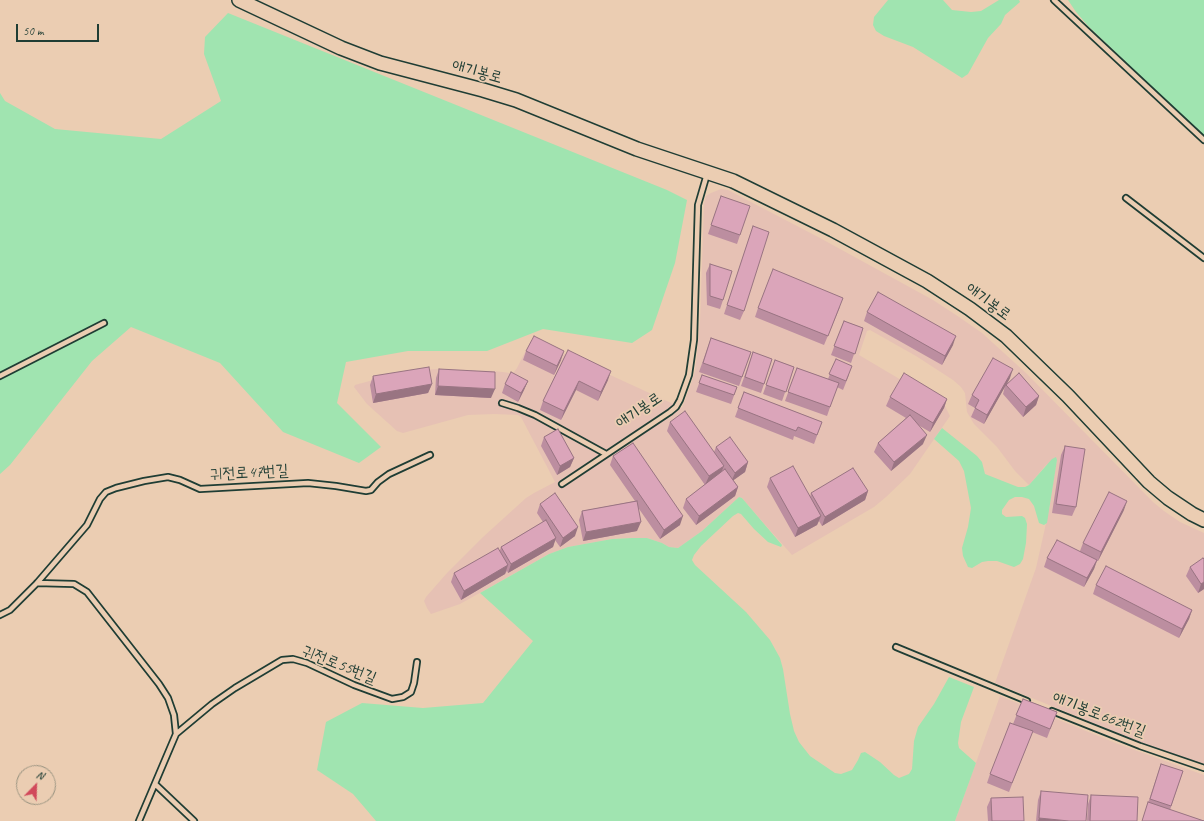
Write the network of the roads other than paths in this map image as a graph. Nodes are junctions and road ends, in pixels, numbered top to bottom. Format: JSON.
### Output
{"nodes":[{"id":1,"x":239,"y":0,"type":"edge"},
{"id":2,"x":1054,"y":0,"type":"edge"},
{"id":3,"x":1204,"y":140,"type":"edge"},
{"id":4,"x":708,"y":172,"type":"junction"},
{"id":5,"x":1126,"y":198,"type":"dead end"},
{"id":6,"x":1204,"y":258,"type":"edge"},
{"id":7,"x":104,"y":323,"type":"dead end"},
{"id":8,"x":0,"y":376,"type":"edge"},
{"id":9,"x":502,"y":403,"type":"dead end"},
{"id":10,"x":606,"y":454,"type":"junction"},
{"id":11,"x":430,"y":455,"type":"dead end"},
{"id":12,"x":562,"y":484,"type":"dead end"},
{"id":13,"x":1204,"y":520,"type":"edge"},
{"id":14,"x":37,"y":583,"type":"junction"},
{"id":15,"x":0,"y":616,"type":"edge"},
{"id":16,"x":896,"y":647,"type":"dead end"},
{"id":17,"x":417,"y":662,"type":"dead end"},
{"id":18,"x":1036,"y":704,"type":"edge"},
{"id":19,"x":1050,"y":710,"type":"edge"},
{"id":20,"x":176,"y":734,"type":"junction"},
{"id":21,"x":1204,"y":768,"type":"edge"},
{"id":22,"x":155,"y":784,"type":"junction"},
{"id":23,"x":139,"y":821,"type":"edge"},
{"id":24,"x":194,"y":821,"type":"edge"}],
"edges":[{"from":1,"to":4,"type":"main road","name":"애기봉로"},
{"from":2,"to":3,"type":"lane"},
{"from":4,"to":10,"type":"lane","name":"애기봉로"},
{"from":4,"to":13,"type":"main road","name":"애기봉로"},
{"from":5,"to":6,"type":"lane"},
{"from":7,"to":8,"type":"lane"},
{"from":9,"to":10,"type":"lane"},
{"from":10,"to":12,"type":"lane","name":"애기봉로"},
{"from":11,"to":14,"type":"lane","name":"귀전로47번길"},
{"from":14,"to":15,"type":"lane","name":"귀전로47번길"},
{"from":14,"to":20,"type":"lane","name":"귀전로55번길"},
{"from":16,"to":18,"type":"lane","name":"애기봉로662번길"},
{"from":17,"to":20,"type":"lane","name":"귀전로55번길"},
{"from":19,"to":21,"type":"lane","name":"애기봉로662번길"},
{"from":20,"to":22,"type":"lane","name":"귀전로55번길"},
{"from":22,"to":23,"type":"lane","name":"귀전로55번길"},
{"from":22,"to":24,"type":"lane"}]}
